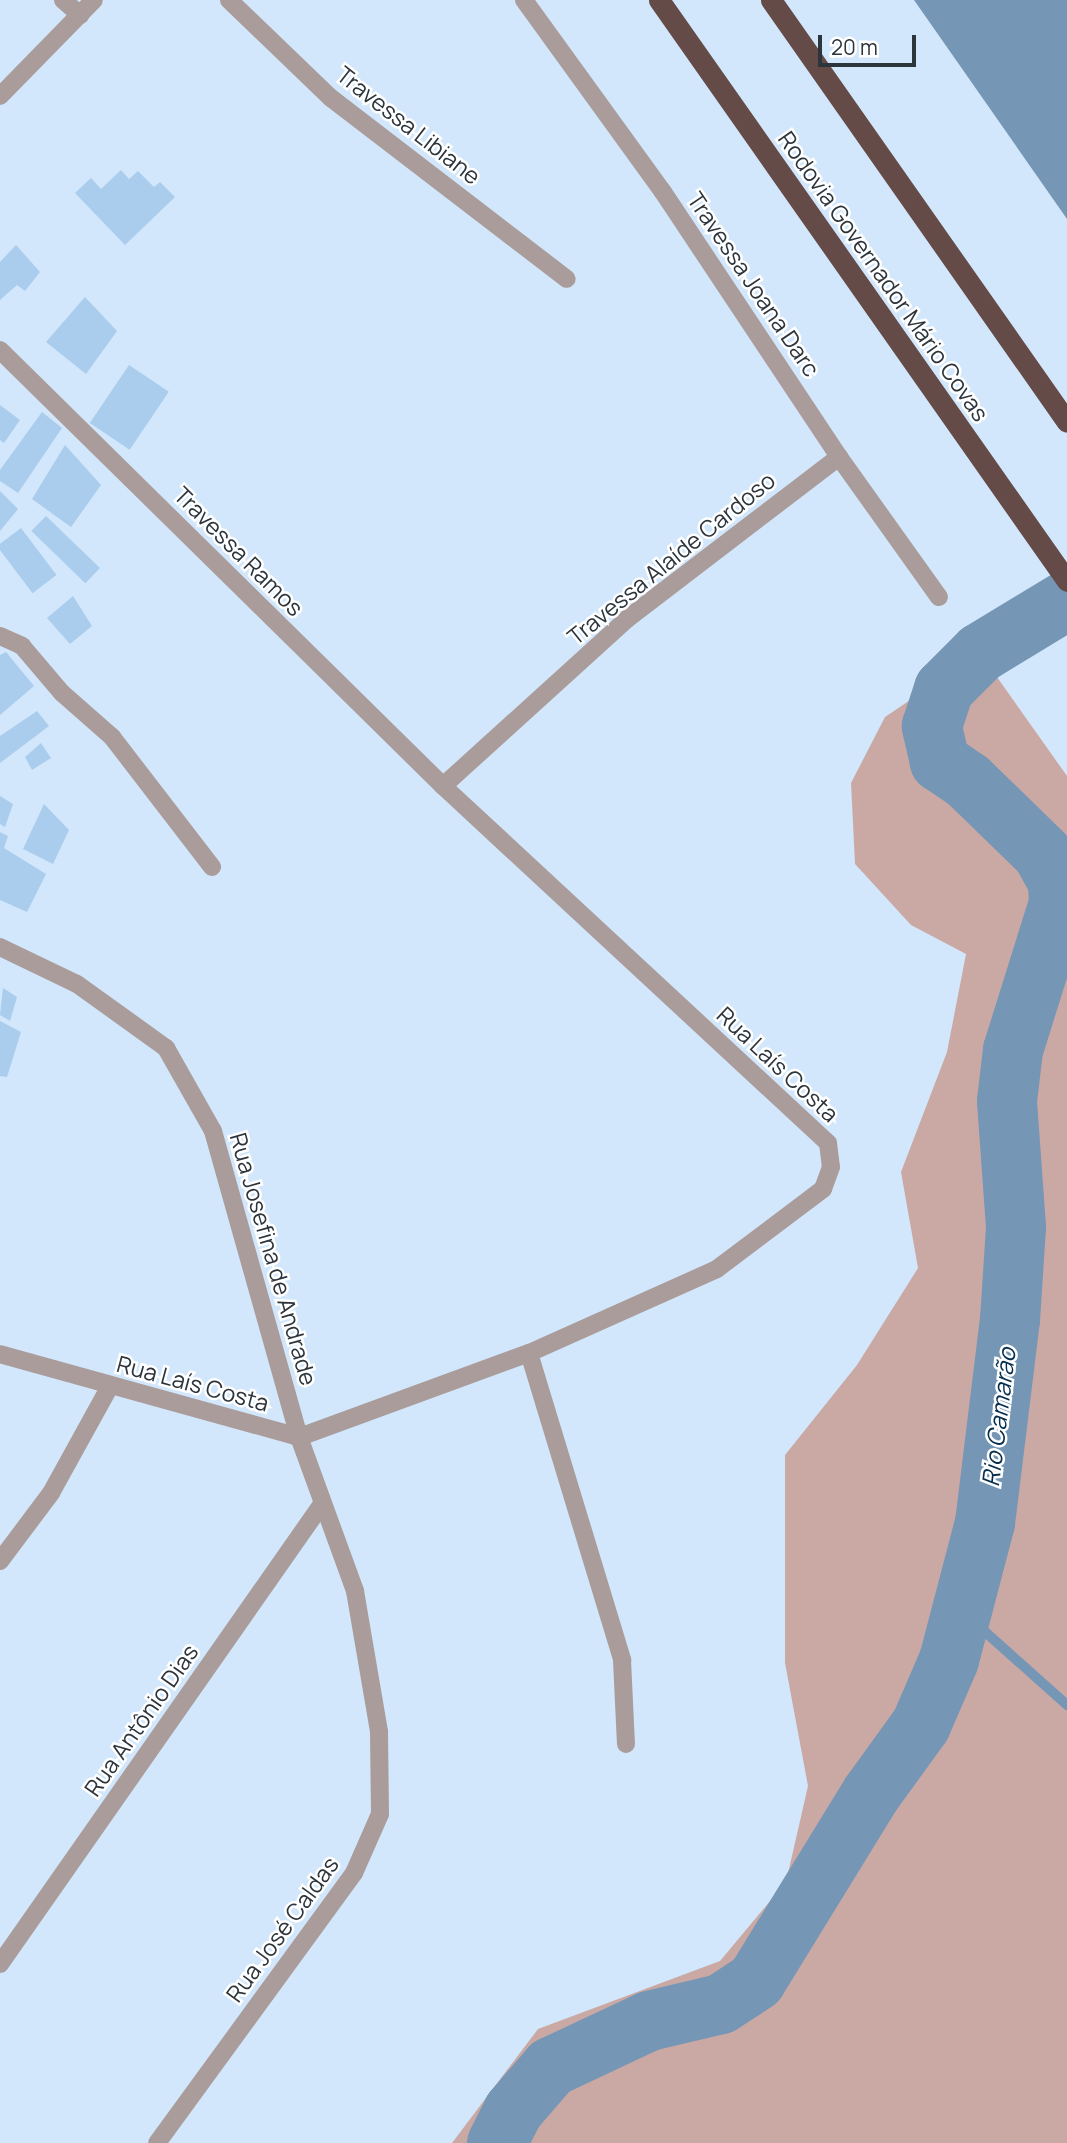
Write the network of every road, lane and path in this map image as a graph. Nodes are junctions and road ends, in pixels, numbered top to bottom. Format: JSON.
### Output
{"nodes":[{"id":1,"x":63,"y":0,"type":"edge"},
{"id":2,"x":94,"y":0,"type":"edge"},
{"id":3,"x":229,"y":0,"type":"edge"},
{"id":4,"x":524,"y":0,"type":"edge"},
{"id":5,"x":659,"y":0,"type":"edge"},
{"id":6,"x":771,"y":0,"type":"edge"},
{"id":7,"x":80,"y":15,"type":"junction"},
{"id":8,"x":0,"y":96,"type":"edge"},
{"id":9,"x":567,"y":279,"type":"dead end"},
{"id":10,"x":0,"y":351,"type":"edge"},
{"id":11,"x":1067,"y":422,"type":"edge"},
{"id":12,"x":839,"y":457,"type":"junction"},
{"id":13,"x":1067,"y":581,"type":"edge"},
{"id":14,"x":939,"y":597,"type":"dead end"},
{"id":15,"x":0,"y":636,"type":"edge"},
{"id":16,"x":443,"y":786,"type":"junction"},
{"id":17,"x":212,"y":867,"type":"dead end"},
{"id":18,"x":0,"y":947,"type":"edge"},
{"id":19,"x":529,"y":1353,"type":"junction"},
{"id":20,"x":0,"y":1354,"type":"edge"},
{"id":21,"x":110,"y":1386,"type":"junction"},
{"id":22,"x":299,"y":1437,"type":"junction"},
{"id":23,"x":322,"y":1504,"type":"junction"},
{"id":24,"x":0,"y":1561,"type":"edge"},
{"id":25,"x":626,"y":1744,"type":"dead end"},
{"id":26,"x":0,"y":1964,"type":"edge"},
{"id":27,"x":157,"y":2143,"type":"edge"}],
"edges":[{"from":1,"to":7,"type":"street"},
{"from":2,"to":7,"type":"street"},
{"from":3,"to":9,"type":"street","name":"Travessa Libiane"},
{"from":4,"to":12,"type":"street","name":"Travessa Joana Darc"},
{"from":5,"to":13,"type":"highway","name":"Rodovia Governador Mário Covas"},
{"from":6,"to":11,"type":"highway"},
{"from":7,"to":8,"type":"street"},
{"from":10,"to":16,"type":"street","name":"Travessa Ramos"},
{"from":12,"to":14,"type":"street","name":"Travessa Joana Darc"},
{"from":12,"to":16,"type":"street","name":"Travessa Alaíde Cardoso"},
{"from":15,"to":17,"type":"street"},
{"from":16,"to":19,"type":"street","name":"Rua Laís Costa"},
{"from":18,"to":22,"type":"street","name":"Rua Josefina de Andrade"},
{"from":19,"to":22,"type":"street","name":"Rua Laís Costa"},
{"from":19,"to":25,"type":"street"},
{"from":20,"to":21,"type":"street","name":"Rua Laís Costa"},
{"from":21,"to":22,"type":"street","name":"Rua Laís Costa"},
{"from":21,"to":24,"type":"street"},
{"from":22,"to":23,"type":"street","name":"Rua José Caldas"},
{"from":23,"to":26,"type":"street","name":"Rua Antônio Dias"},
{"from":23,"to":27,"type":"street","name":"Rua José Caldas"}]}
